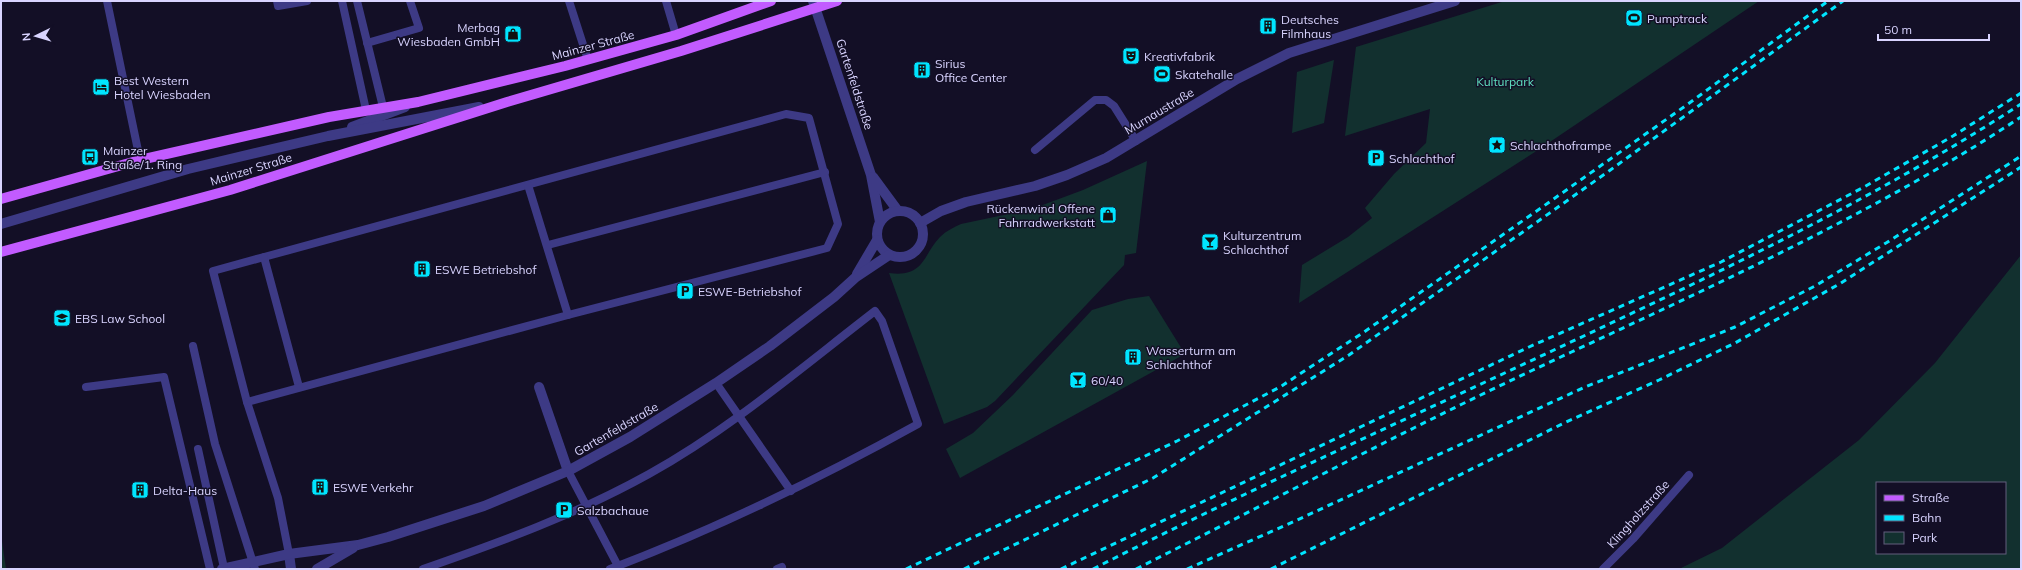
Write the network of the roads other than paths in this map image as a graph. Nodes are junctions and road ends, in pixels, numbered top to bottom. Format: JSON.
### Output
{"nodes":[{"id":1,"x":107,"y":1,"type":"edge"},
{"id":2,"x":277,"y":1,"type":"edge"},
{"id":3,"x":307,"y":1,"type":"edge"},
{"id":4,"x":342,"y":1,"type":"edge"},
{"id":5,"x":357,"y":1,"type":"edge"},
{"id":6,"x":410,"y":1,"type":"edge"},
{"id":7,"x":569,"y":1,"type":"edge"},
{"id":8,"x":666,"y":1,"type":"edge"},
{"id":9,"x":771,"y":1,"type":"edge"},
{"id":10,"x":837,"y":1,"type":"edge"},
{"id":11,"x":1454,"y":1,"type":"edge"},
{"id":12,"x":814,"y":5,"type":"edge"},
{"id":13,"x":676,"y":34,"type":"junction"},
{"id":14,"x":367,"y":44,"type":"junction"},
{"id":15,"x":588,"y":60,"type":"junction"},
{"id":16,"x":418,"y":102,"type":"junction"},
{"id":17,"x":507,"y":102,"type":"junction"},
{"id":18,"x":383,"y":107,"type":"junction"},
{"id":19,"x":366,"y":110,"type":"junction"},
{"id":20,"x":328,"y":136,"type":"junction"},
{"id":21,"x":1136,"y":141,"type":"junction"},
{"id":22,"x":1035,"y":150,"type":"dead end"},
{"id":23,"x":140,"y":160,"type":"junction"},
{"id":24,"x":825,"y":172,"type":"junction"},
{"id":25,"x":871,"y":175,"type":"junction"},
{"id":26,"x":528,"y":185,"type":"junction"},
{"id":27,"x":1,"y":198,"type":"edge"},
{"id":28,"x":898,"y":211,"type":"junction"},
{"id":29,"x":880,"y":222,"type":"junction"},
{"id":30,"x":920,"y":223,"type":"junction"},
{"id":31,"x":1,"y":224,"type":"edge"},
{"id":32,"x":877,"y":240,"type":"junction"},
{"id":33,"x":548,"y":245,"type":"junction"},
{"id":34,"x":1,"y":252,"type":"edge"},
{"id":35,"x":889,"y":255,"type":"junction"},
{"id":36,"x":264,"y":257,"type":"junction"},
{"id":37,"x":856,"y":277,"type":"junction"},
{"id":38,"x":568,"y":315,"type":"junction"},
{"id":39,"x":193,"y":346,"type":"dead end"},
{"id":40,"x":716,"y":383,"type":"junction"},
{"id":41,"x":300,"y":386,"type":"junction"},
{"id":42,"x":86,"y":387,"type":"dead end"},
{"id":43,"x":540,"y":387,"type":"dead end"},
{"id":44,"x":247,"y":402,"type":"junction"},
{"id":45,"x":739,"y":416,"type":"junction"},
{"id":46,"x":198,"y":449,"type":"dead end"},
{"id":47,"x":568,"y":471,"type":"junction"},
{"id":48,"x":1689,"y":475,"type":"dead end"},
{"id":49,"x":791,"y":491,"type":"junction"},
{"id":50,"x":587,"y":506,"type":"junction"},
{"id":51,"x":358,"y":545,"type":"junction"},
{"id":52,"x":289,"y":554,"type":"junction"},
{"id":53,"x":255,"y":565,"type":"edge"},
{"id":54,"x":618,"y":566,"type":"junction"},
{"id":55,"x":235,"y":568,"type":"edge"},
{"id":56,"x":210,"y":569,"type":"edge"},
{"id":57,"x":223,"y":569,"type":"edge"},
{"id":58,"x":290,"y":569,"type":"edge"},
{"id":59,"x":317,"y":569,"type":"edge"},
{"id":60,"x":423,"y":569,"type":"edge"},
{"id":61,"x":610,"y":569,"type":"edge"},
{"id":62,"x":1603,"y":569,"type":"edge"}],
"edges":[{"from":1,"to":23,"type":"lane"},
{"from":2,"to":3,"type":"lane"},
{"from":4,"to":19,"type":"lane"},
{"from":5,"to":14,"type":"lane"},
{"from":6,"to":14,"type":"lane"},
{"from":7,"to":15,"type":"lane"},
{"from":8,"to":13,"type":"lane"},
{"from":9,"to":13,"type":"main road","name":"Mainzer Straße"},
{"from":10,"to":12,"type":"main road","name":"Mainzer Straße"},
{"from":11,"to":21,"type":"street","name":"Murnaustraße"},
{"from":12,"to":17,"type":"main road","name":"Mainzer Straße"},
{"from":12,"to":25,"type":"street","name":"Gartenfeldstraße"},
{"from":13,"to":15,"type":"main road","name":"Mainzer Straße"},
{"from":14,"to":18,"type":"lane"},
{"from":15,"to":16,"type":"main road","name":"Mainzer Straße"},
{"from":16,"to":18,"type":"main road","name":"Mainzer Straße"},
{"from":16,"to":20,"type":"street","name":"Mainzer Straße"},
{"from":17,"to":20,"type":"street","name":"Mainzer Straße"},
{"from":17,"to":34,"type":"main road","name":"Mainzer Straße"},
{"from":18,"to":19,"type":"main road","name":"Mainzer Straße"},
{"from":19,"to":23,"type":"main road","name":"Mainzer Straße"},
{"from":20,"to":31,"type":"street","name":"Mainzer Straße"},
{"from":21,"to":22,"type":"lane"},
{"from":21,"to":30,"type":"street","name":"Murnaustraße"},
{"from":23,"to":27,"type":"main road","name":"Mainzer Straße"},
{"from":24,"to":26,"type":"lane"},
{"from":24,"to":33,"type":"lane"},
{"from":24,"to":38,"type":"lane"},
{"from":25,"to":28,"type":"street","name":"Gartenfeldstraße"},
{"from":25,"to":29,"type":"street","name":"Gartenfeldstraße"},
{"from":26,"to":33,"type":"lane"},
{"from":26,"to":36,"type":"lane"},
{"from":28,"to":29,"type":"street"},
{"from":28,"to":30,"type":"street"},
{"from":29,"to":32,"type":"street"},
{"from":30,"to":35,"type":"street"},
{"from":32,"to":35,"type":"street"},
{"from":32,"to":37,"type":"street","name":"Gartenfeldstraße"},
{"from":33,"to":38,"type":"lane"},
{"from":35,"to":37,"type":"street","name":"Gartenfeldstraße"},
{"from":36,"to":41,"type":"lane"},
{"from":36,"to":44,"type":"lane"},
{"from":37,"to":40,"type":"street","name":"Gartenfeldstraße"},
{"from":38,"to":41,"type":"lane"},
{"from":39,"to":53,"type":"lane"},
{"from":40,"to":45,"type":"lane"},
{"from":40,"to":47,"type":"street","name":"Gartenfeldstraße"},
{"from":41,"to":44,"type":"lane"},
{"from":42,"to":56,"type":"lane"},
{"from":43,"to":47,"type":"street"},
{"from":44,"to":52,"type":"lane"},
{"from":45,"to":49,"type":"lane"},
{"from":45,"to":49,"type":"lane"},
{"from":45,"to":50,"type":"lane"},
{"from":46,"to":57,"type":"lane"},
{"from":47,"to":50,"type":"lane"},
{"from":47,"to":51,"type":"street","name":"Gartenfeldstraße"},
{"from":48,"to":62,"type":"lane","name":"Klingholzstraße"},
{"from":49,"to":54,"type":"lane"},
{"from":50,"to":54,"type":"lane"},
{"from":50,"to":60,"type":"lane"},
{"from":51,"to":52,"type":"street","name":"Gartenfeldstraße"},
{"from":51,"to":59,"type":"street","name":"Gartenfeldstraße"},
{"from":52,"to":53,"type":"street","name":"Gartenfeldstraße"},
{"from":52,"to":58,"type":"street"},
{"from":53,"to":55,"type":"street","name":"Gartenfeldstraße"},
{"from":54,"to":61,"type":"lane"},
{"from":55,"to":57,"type":"street","name":"Gartenfeldstraße"}]}
